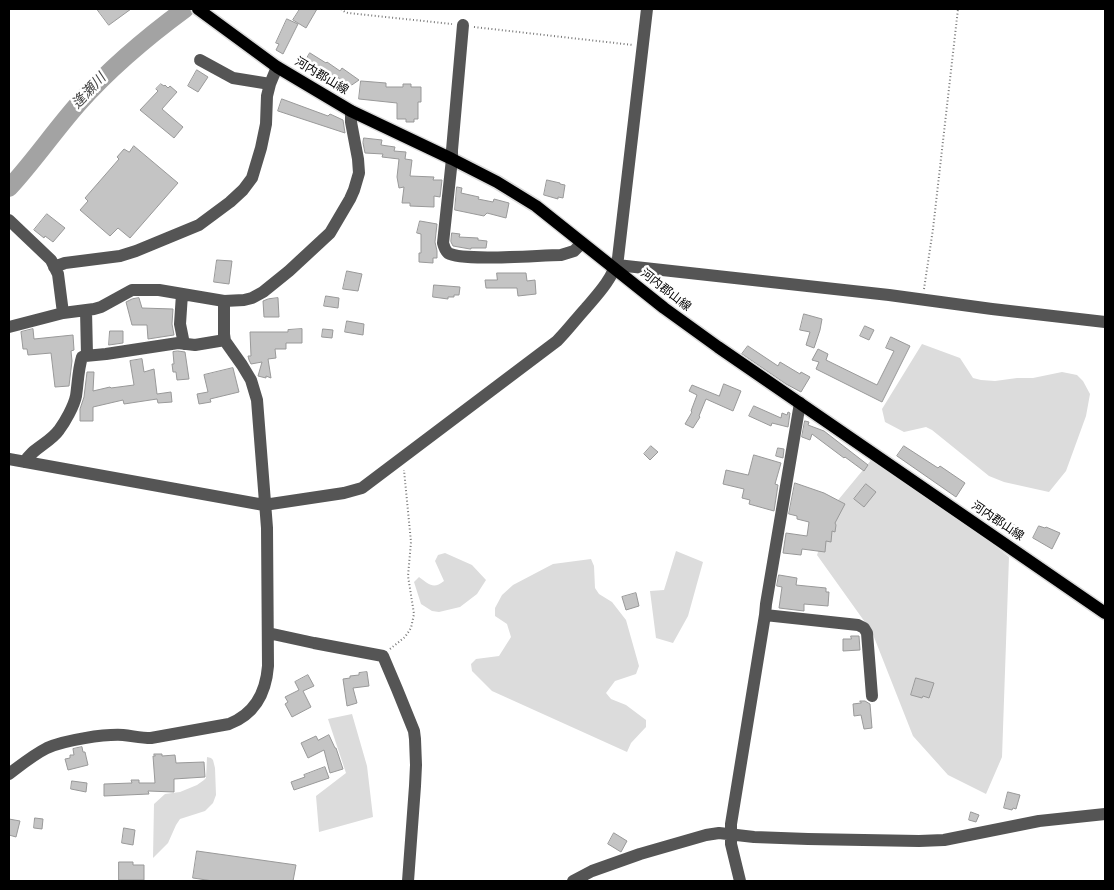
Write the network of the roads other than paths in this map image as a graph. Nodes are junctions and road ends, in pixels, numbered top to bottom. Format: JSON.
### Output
{"nodes":[{"id":1,"x":198,"y":9,"type":"edge"},
{"id":2,"x":647,"y":9,"type":"edge"},
{"id":3,"x":463,"y":25,"type":"road end"},
{"id":4,"x":200,"y":60,"type":"dead end"},
{"id":5,"x":277,"y":67,"type":"junction"},
{"id":6,"x":270,"y":84,"type":"junction"},
{"id":7,"x":351,"y":111,"type":"junction"},
{"id":8,"x":452,"y":159,"type":"junction"},
{"id":9,"x":9,"y":220,"type":"edge"},
{"id":10,"x":582,"y":243,"type":"junction"},
{"id":11,"x":54,"y":267,"type":"junction"},
{"id":12,"x":616,"y":267,"type":"junction"},
{"id":13,"x":182,"y":294,"type":"junction"},
{"id":14,"x":224,"y":301,"type":"junction"},
{"id":15,"x":86,"y":310,"type":"junction"},
{"id":16,"x":63,"y":313,"type":"junction"},
{"id":17,"x":1105,"y":322,"type":"edge"},
{"id":18,"x":9,"y":327,"type":"edge"},
{"id":19,"x":225,"y":340,"type":"junction"},
{"id":20,"x":184,"y":344,"type":"junction"},
{"id":21,"x":87,"y":355,"type":"junction"},
{"id":22,"x":800,"y":403,"type":"junction"},
{"id":23,"x":9,"y":459,"type":"edge"},
{"id":24,"x":25,"y":462,"type":"junction"},
{"id":25,"x":264,"y":505,"type":"junction"},
{"id":26,"x":1105,"y":613,"type":"edge"},
{"id":27,"x":765,"y":615,"type":"junction"},
{"id":28,"x":268,"y":633,"type":"junction"},
{"id":29,"x":872,"y":696,"type":"dead end"},
{"id":30,"x":9,"y":774,"type":"edge"},
{"id":31,"x":1105,"y":814,"type":"edge"},
{"id":32,"x":730,"y":834,"type":"junction"},
{"id":33,"x":408,"y":881,"type":"edge"},
{"id":34,"x":573,"y":881,"type":"edge"},
{"id":35,"x":740,"y":881,"type":"edge"}],
"edges":[{"from":1,"to":5,"type":"main road","name":"河内郡山線"},
{"from":2,"to":12,"type":"street"},
{"from":3,"to":8,"type":"street"},
{"from":4,"to":6,"type":"street"},
{"from":5,"to":6,"type":"street"},
{"from":5,"to":7,"type":"main road","name":"河内郡山線"},
{"from":6,"to":11,"type":"street"},
{"from":7,"to":8,"type":"main road","name":"河内郡山線"},
{"from":7,"to":14,"type":"street"},
{"from":8,"to":10,"type":"main road","name":"河内郡山線"},
{"from":8,"to":10,"type":"street"},
{"from":9,"to":11,"type":"street"},
{"from":10,"to":12,"type":"main road","name":"河内郡山線"},
{"from":11,"to":16,"type":"street"},
{"from":12,"to":17,"type":"street"},
{"from":12,"to":22,"type":"main road","name":"河内郡山線"},
{"from":12,"to":25,"type":"street"},
{"from":13,"to":14,"type":"street"},
{"from":13,"to":15,"type":"street"},
{"from":13,"to":20,"type":"street"},
{"from":14,"to":19,"type":"street"},
{"from":15,"to":16,"type":"street"},
{"from":15,"to":21,"type":"street"},
{"from":16,"to":18,"type":"street"},
{"from":19,"to":20,"type":"street"},
{"from":19,"to":25,"type":"street"},
{"from":20,"to":21,"type":"street"},
{"from":21,"to":24,"type":"street"},
{"from":22,"to":26,"type":"main road","name":"河内郡山線"},
{"from":22,"to":27,"type":"street"},
{"from":23,"to":24,"type":"street"},
{"from":24,"to":25,"type":"street"},
{"from":25,"to":28,"type":"street"},
{"from":27,"to":29,"type":"street"},
{"from":27,"to":32,"type":"street"},
{"from":28,"to":30,"type":"street"},
{"from":28,"to":33,"type":"street"},
{"from":31,"to":32,"type":"street"},
{"from":32,"to":34,"type":"street"},
{"from":32,"to":35,"type":"street"}]}
